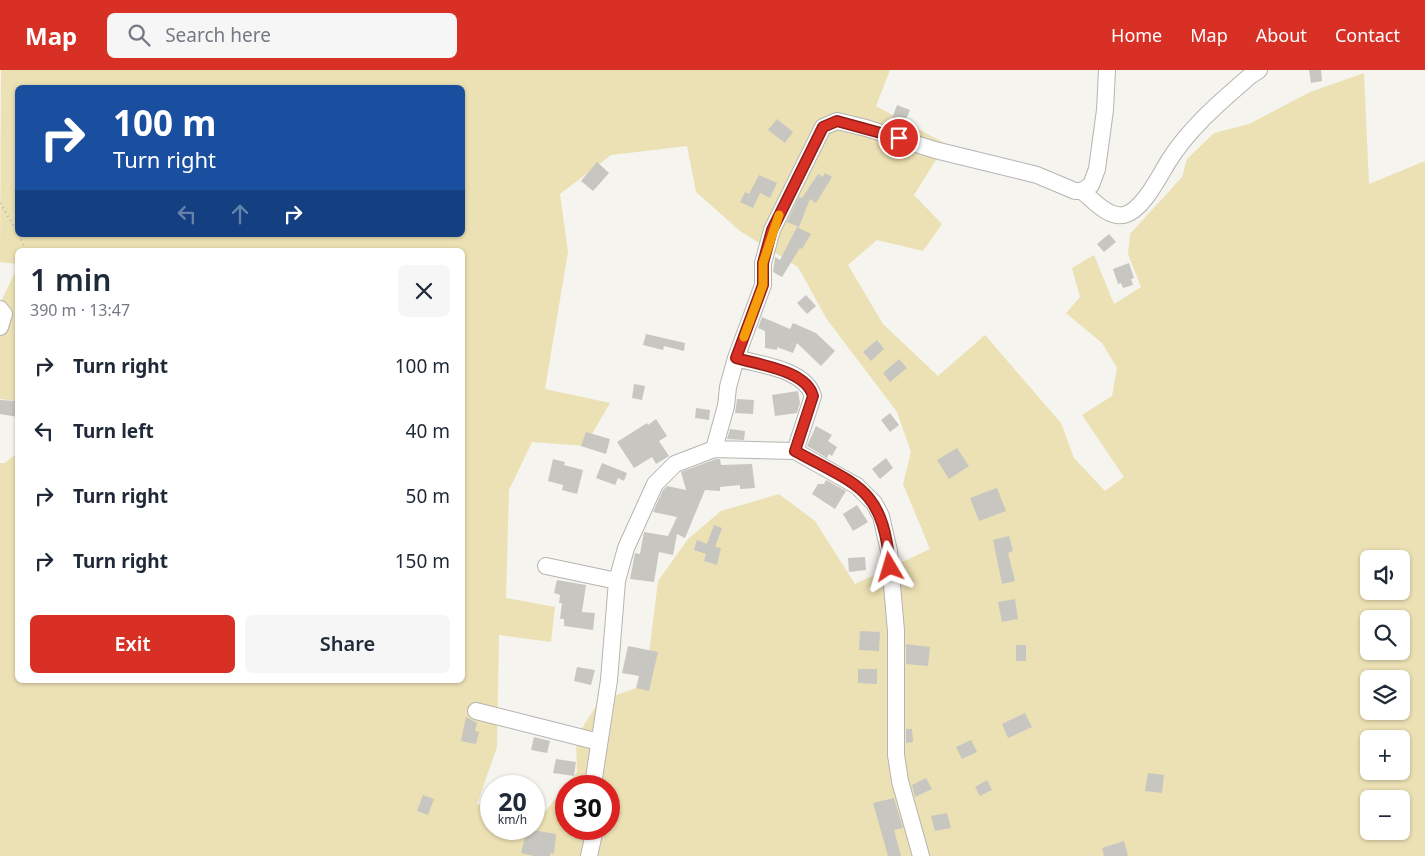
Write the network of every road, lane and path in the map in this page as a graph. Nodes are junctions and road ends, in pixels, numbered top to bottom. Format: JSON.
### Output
{"nodes":[{"id":1,"x":1107,"y":70,"type":"edge"},
{"id":2,"x":1259,"y":70,"type":"edge"},
{"id":3,"x":1082,"y":191,"type":"junction"},
{"id":4,"x":0,"y":202,"type":"edge"},
{"id":5,"x":15,"y":229,"type":"edge"},
{"id":6,"x":0,"y":309,"type":"edge"},
{"id":7,"x":0,"y":327,"type":"edge"},
{"id":8,"x":736,"y":358,"type":"junction"},
{"id":9,"x":714,"y":450,"type":"junction"},
{"id":10,"x":795,"y":451,"type":"junction"},
{"id":11,"x":546,"y":566,"type":"dead end"},
{"id":12,"x":617,"y":581,"type":"junction"},
{"id":13,"x":476,"y":711,"type":"dead end"},
{"id":14,"x":599,"y":742,"type":"junction"},
{"id":15,"x":594,"y":775,"type":"edge"},
{"id":16,"x":593,"y":840,"type":"edge"},
{"id":17,"x":589,"y":856,"type":"edge"},
{"id":18,"x":922,"y":856,"type":"edge"}],
"edges":[{"from":1,"to":3,"type":"street"},
{"from":2,"to":3,"type":"street"},
{"from":3,"to":8,"type":"street"},
{"from":4,"to":5,"type":"path"},
{"from":6,"to":7,"type":"street"},
{"from":8,"to":9,"type":"street"},
{"from":8,"to":10,"type":"street"},
{"from":9,"to":10,"type":"street"},
{"from":9,"to":12,"type":"street"},
{"from":10,"to":18,"type":"street"},
{"from":11,"to":12,"type":"street"},
{"from":12,"to":14,"type":"street"},
{"from":13,"to":14,"type":"street"},
{"from":14,"to":15,"type":"street"},
{"from":16,"to":17,"type":"street"}]}
